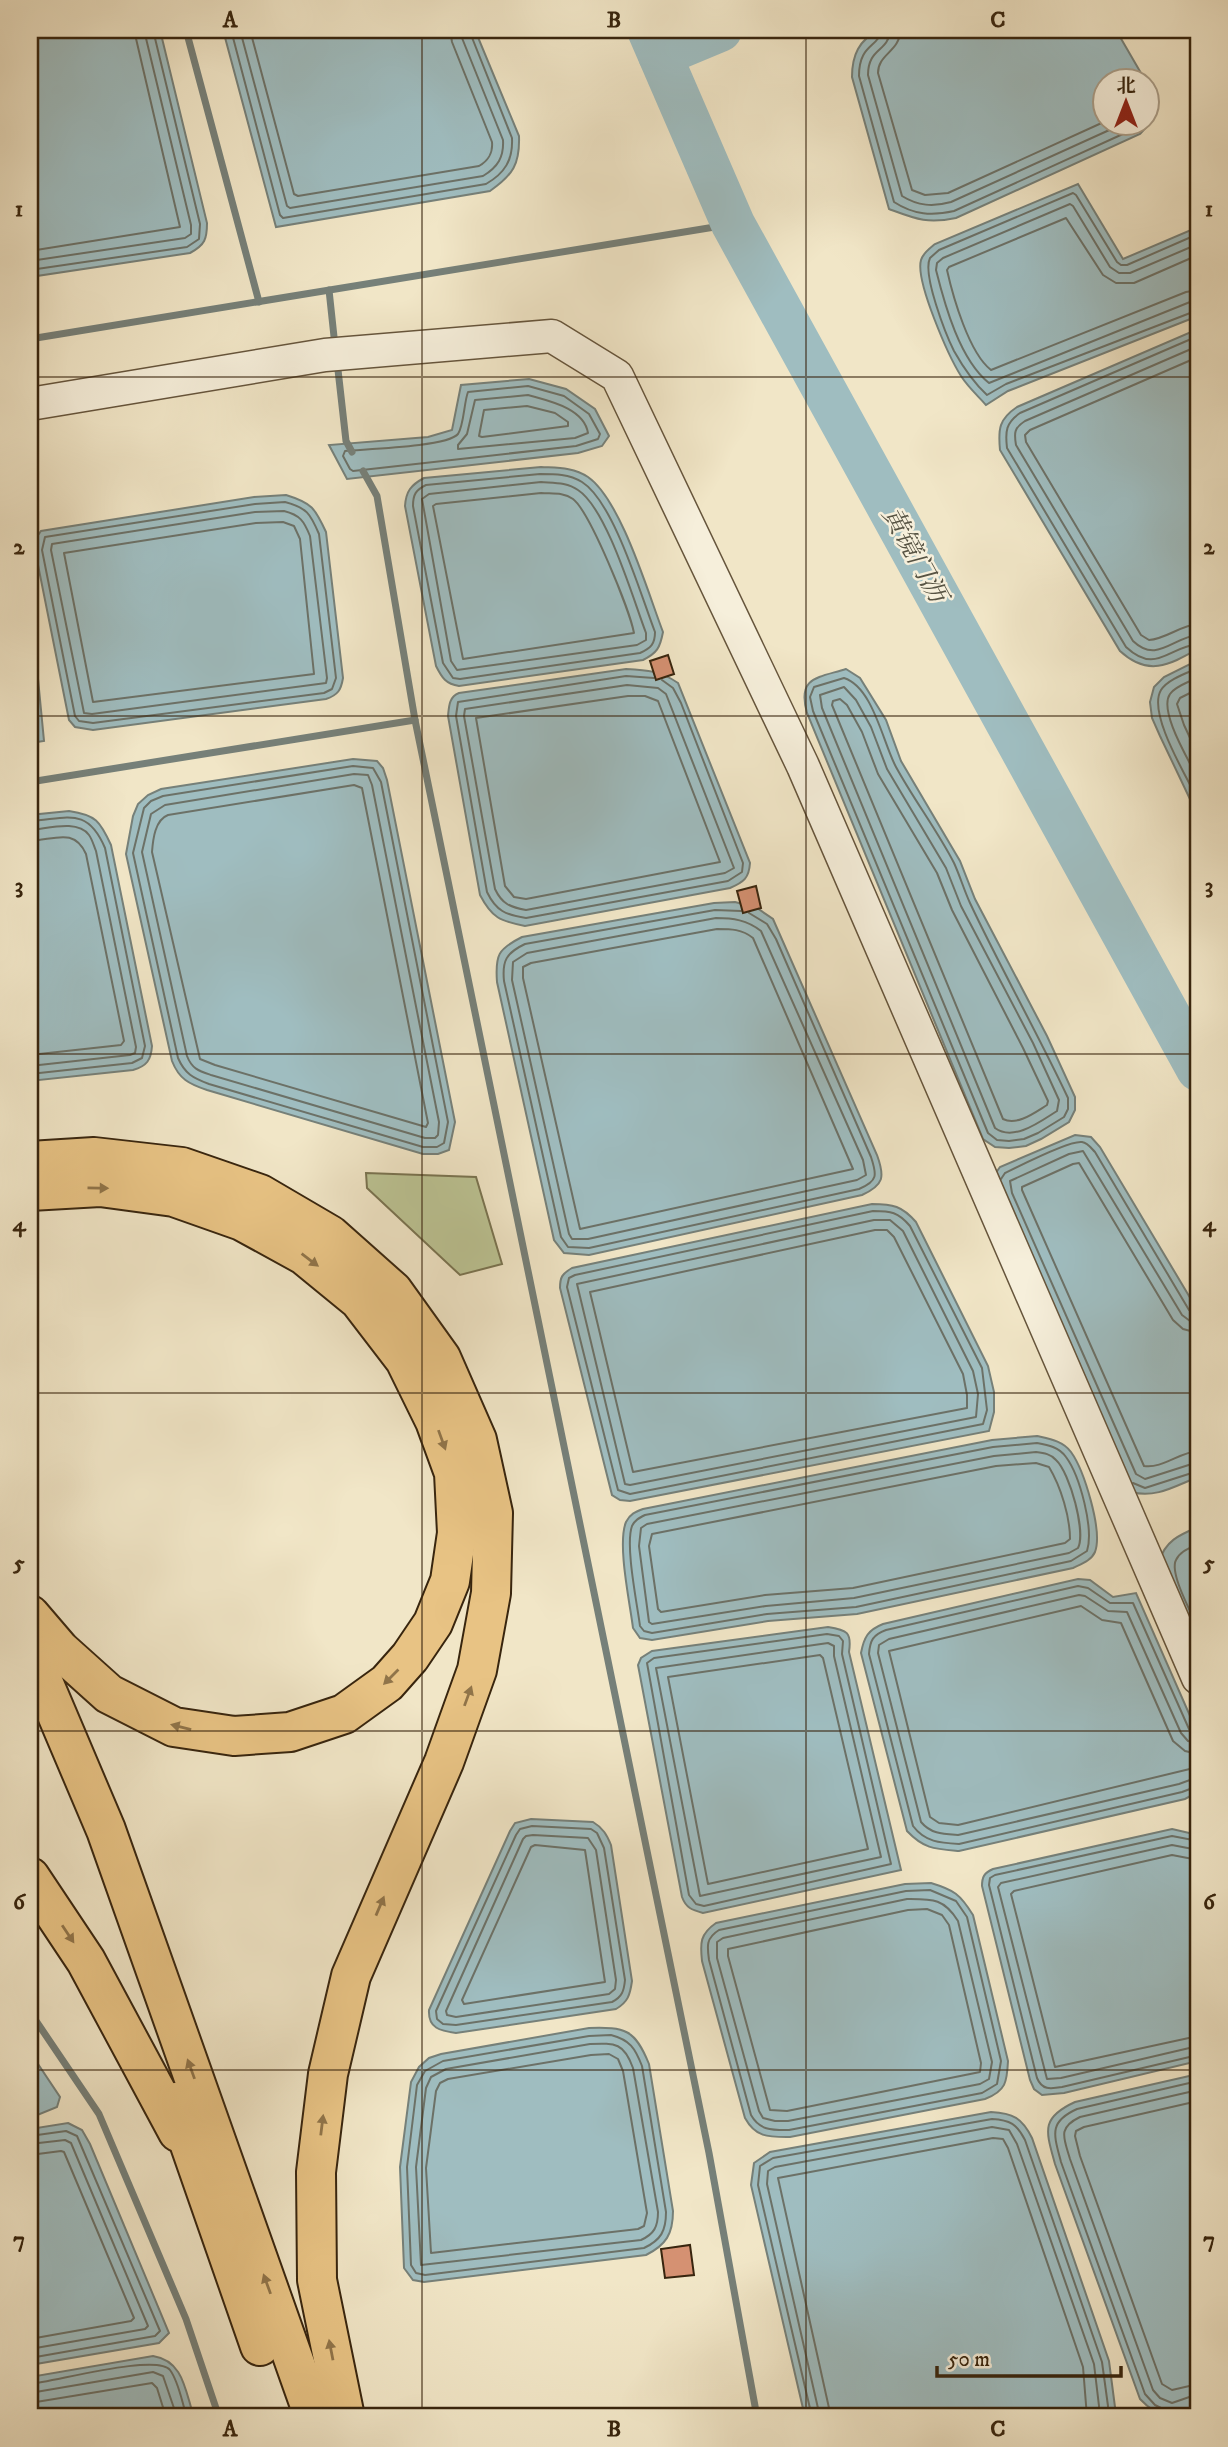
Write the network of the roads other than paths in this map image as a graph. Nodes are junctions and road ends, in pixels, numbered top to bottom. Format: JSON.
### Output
{"nodes":[{"id":1,"x":30,"y":404,"type":"edge"},
{"id":2,"x":30,"y":1161,"type":"edge"},
{"id":3,"x":30,"y":1191,"type":"edge"},
{"id":4,"x":30,"y":1615,"type":"edge"},
{"id":5,"x":30,"y":1651,"type":"edge"},
{"id":6,"x":1198,"y":1678,"type":"edge"},
{"id":7,"x":30,"y":1695,"type":"edge"},
{"id":8,"x":98,"y":1834,"type":"junction"},
{"id":9,"x":30,"y":1877,"type":"edge"},
{"id":10,"x":196,"y":2167,"type":"junction"},
{"id":11,"x":286,"y":2417,"type":"edge"},
{"id":12,"x":314,"y":2417,"type":"edge"},
{"id":13,"x":345,"y":2417,"type":"edge"}],
"edges":[{"from":1,"to":6,"type":"street"},
{"from":13,"to":2,"type":"highway","one_way":true},
{"from":3,"to":4,"type":"highway","one_way":true},
{"from":5,"to":8,"type":"highway"},
{"from":7,"to":8,"type":"highway"},
{"from":8,"to":10,"type":"highway"},
{"from":12,"to":8,"type":"highway","one_way":true},
{"from":9,"to":10,"type":"highway","one_way":true},
{"from":10,"to":11,"type":"highway"}]}
